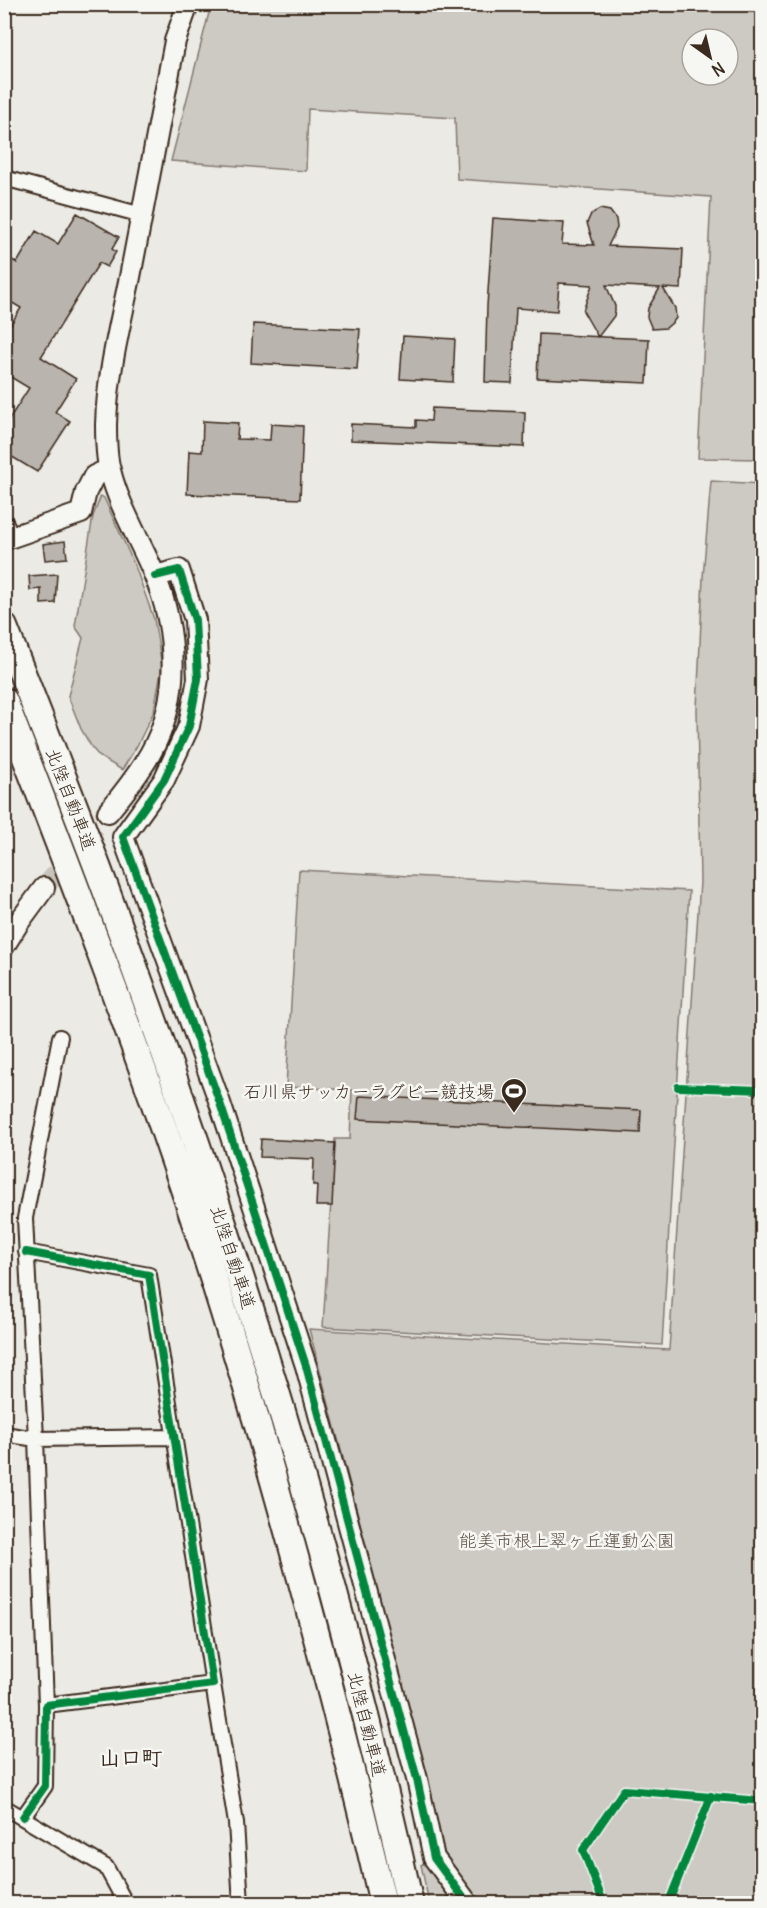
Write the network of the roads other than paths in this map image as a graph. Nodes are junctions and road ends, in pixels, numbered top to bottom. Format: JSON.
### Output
{"nodes":[{"id":1,"x":188,"y":4,"type":"edge"},
{"id":2,"x":4,"y":178,"type":"edge"},
{"id":3,"x":142,"y":215,"type":"junction"},
{"id":4,"x":109,"y":469,"type":"junction"},
{"id":5,"x":4,"y":526,"type":"edge"},
{"id":6,"x":155,"y":576,"type":"junction"},
{"id":7,"x":4,"y":627,"type":"edge"},
{"id":8,"x":4,"y":701,"type":"edge"},
{"id":9,"x":108,"y":813,"type":"tunnel mouth"},
{"id":10,"x":44,"y":888,"type":"tunnel mouth"},
{"id":11,"x":4,"y":946,"type":"edge"},
{"id":12,"x":60,"y":1037,"type":"dead end"},
{"id":13,"x":26,"y":1252,"type":"junction"},
{"id":14,"x":4,"y":1434,"type":"edge"},
{"id":15,"x":173,"y":1437,"type":"junction"},
{"id":16,"x":36,"y":1439,"type":"junction"},
{"id":17,"x":213,"y":1684,"type":"junction"},
{"id":18,"x":46,"y":1705,"type":"junction"},
{"id":19,"x":4,"y":1807,"type":"edge"},
{"id":20,"x":23,"y":1817,"type":"junction"},
{"id":21,"x":126,"y":1904,"type":"edge"},
{"id":22,"x":241,"y":1904,"type":"edge"},
{"id":23,"x":382,"y":1904,"type":"edge"},
{"id":24,"x":410,"y":1904,"type":"edge"},
{"id":25,"x":468,"y":1904,"type":"edge"}],
"edges":[{"from":1,"to":3,"type":"street"},
{"from":2,"to":3,"type":"street"},
{"from":3,"to":4,"type":"street"},
{"from":4,"to":5,"type":"street"},
{"from":4,"to":6,"type":"street"},
{"from":6,"to":9,"type":"street"},
{"from":6,"to":25,"type":"street"},
{"from":7,"to":24,"type":"highway","name":"北陸自動車道"},
{"from":8,"to":23,"type":"highway","name":"北陸自動車道"},
{"from":10,"to":11,"type":"street"},
{"from":12,"to":13,"type":"street"},
{"from":13,"to":15,"type":"street"},
{"from":13,"to":16,"type":"street"},
{"from":14,"to":16,"type":"street"},
{"from":15,"to":16,"type":"street"},
{"from":15,"to":17,"type":"street"},
{"from":16,"to":18,"type":"street"},
{"from":17,"to":18,"type":"street"},
{"from":17,"to":22,"type":"street"},
{"from":18,"to":20,"type":"street"},
{"from":19,"to":20,"type":"street"},
{"from":20,"to":21,"type":"street"}]}
